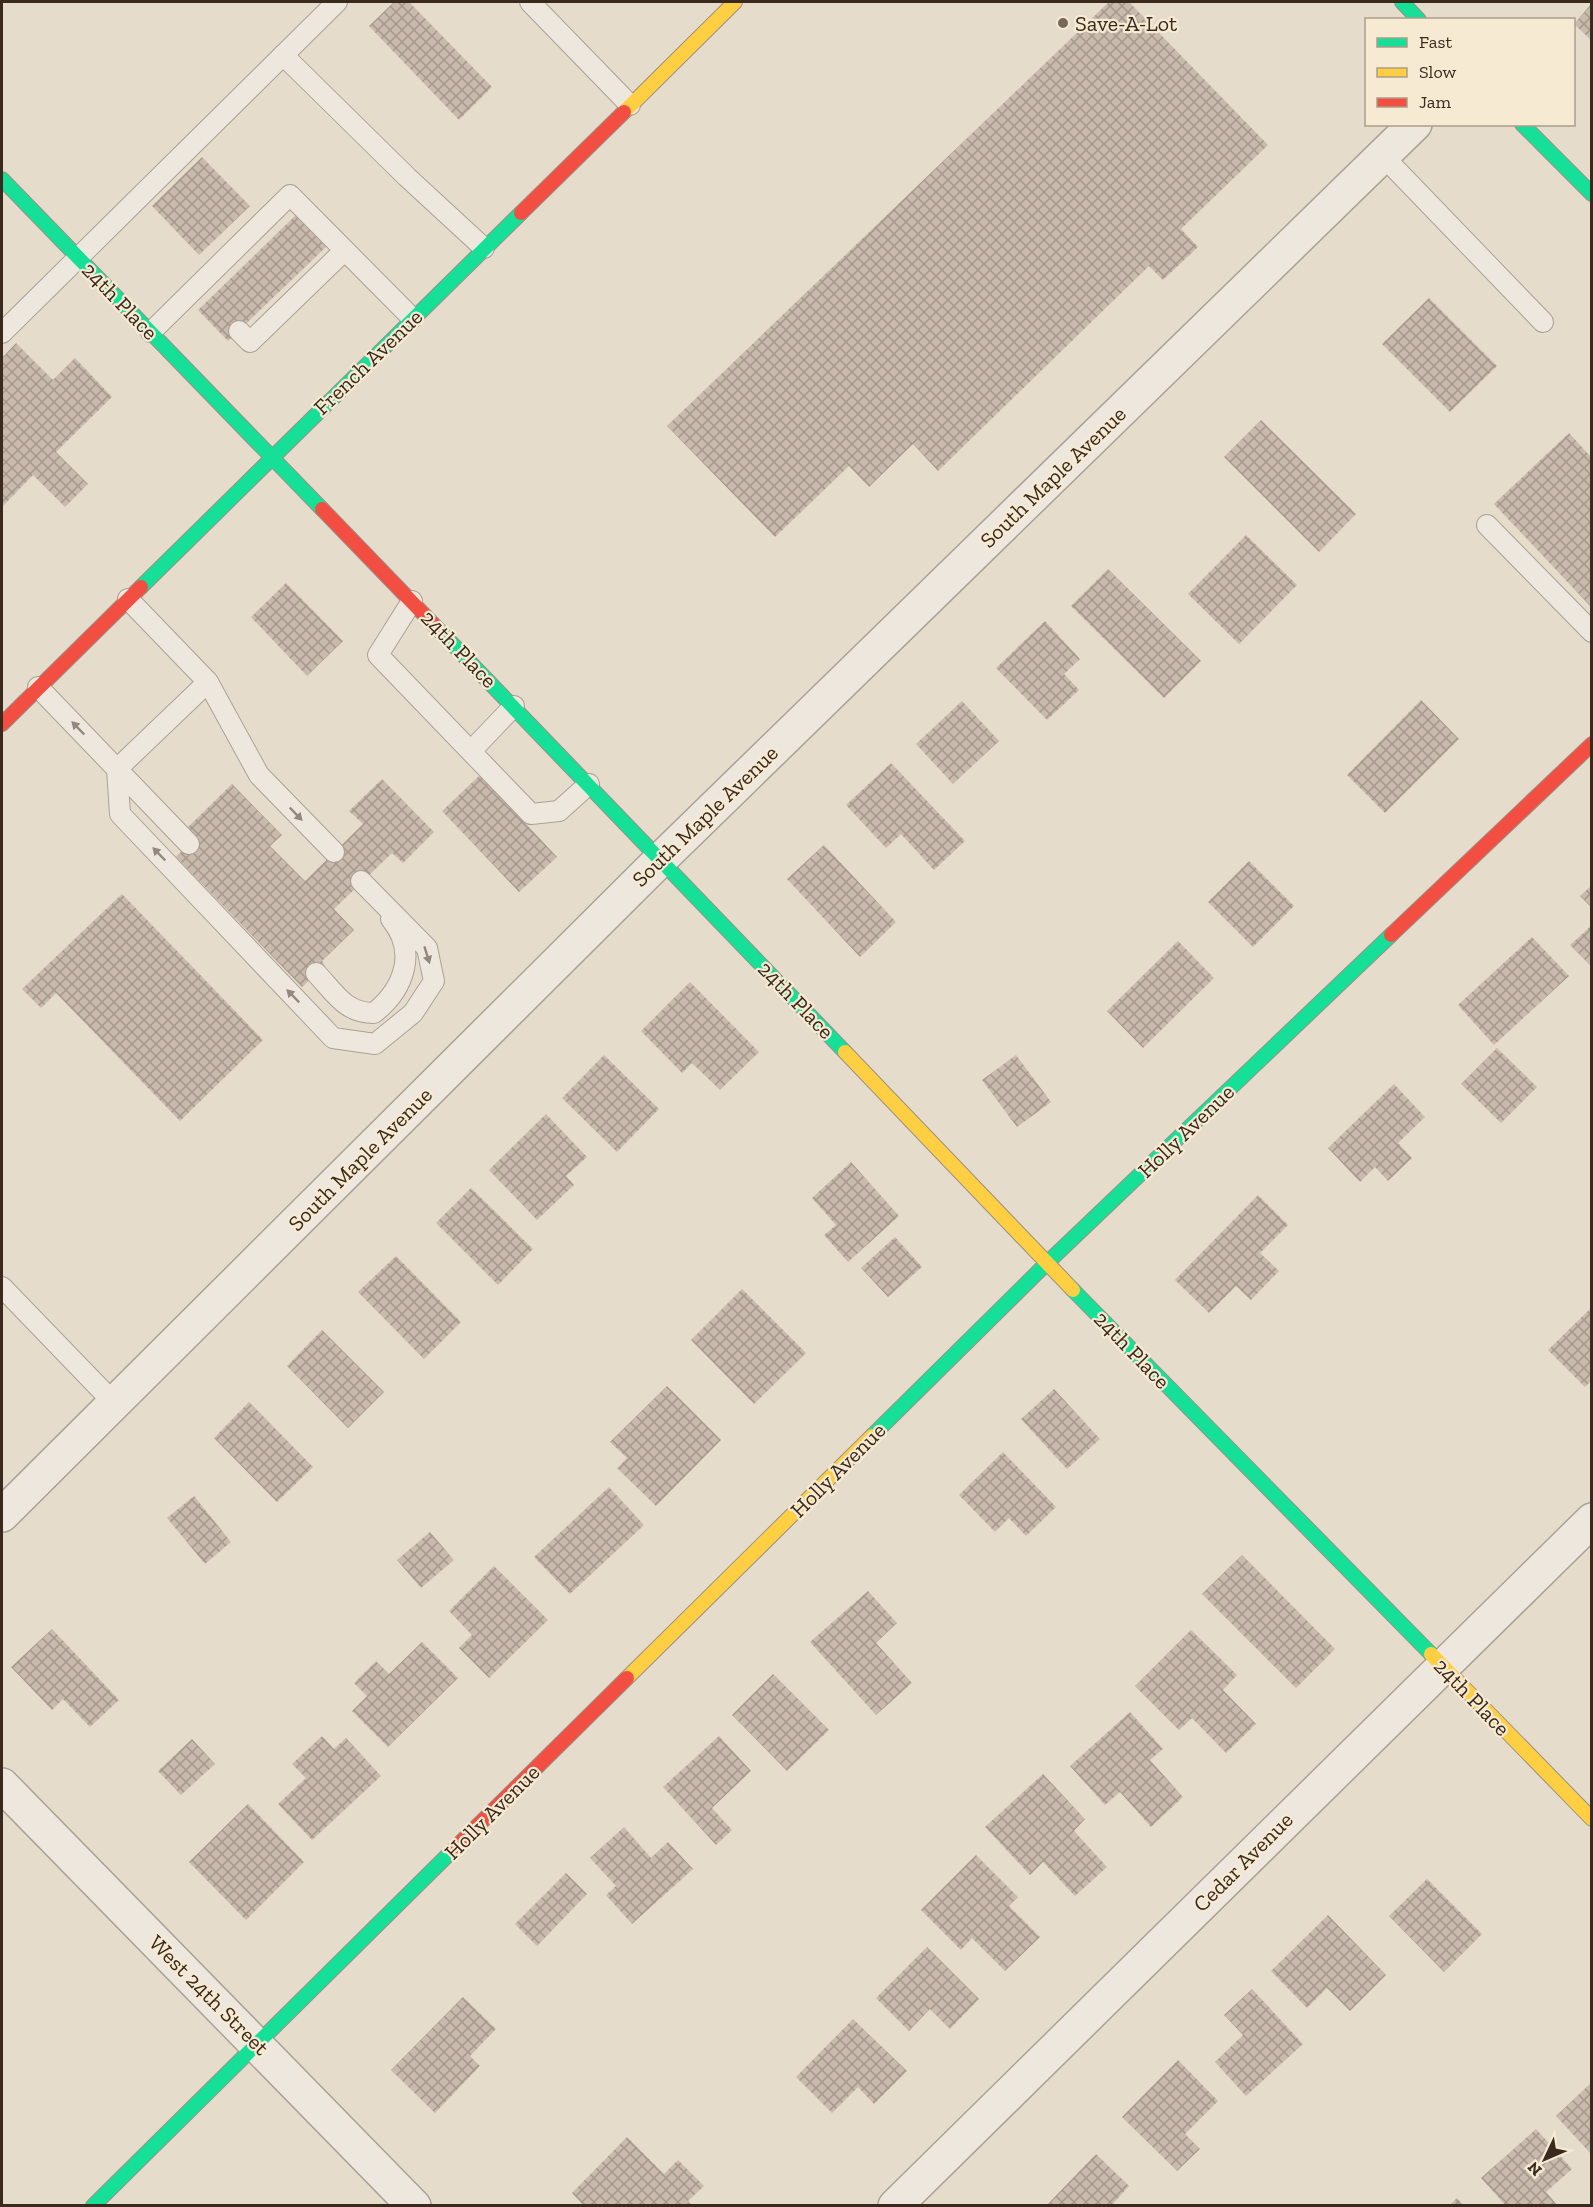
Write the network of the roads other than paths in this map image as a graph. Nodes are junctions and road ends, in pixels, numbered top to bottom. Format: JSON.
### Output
{"nodes":[{"id":1,"x":337,"y":2,"type":"edge"},
{"id":2,"x":530,"y":2,"type":"edge"},
{"id":3,"x":735,"y":2,"type":"edge"},
{"id":4,"x":1402,"y":2,"type":"edge"},
{"id":5,"x":1417,"y":18,"type":"edge"},
{"id":6,"x":283,"y":55,"type":"junction"},
{"id":7,"x":630,"y":105,"type":"junction"},
{"id":8,"x":1412,"y":126,"type":"edge"},
{"id":9,"x":1524,"y":126,"type":"edge"},
{"id":10,"x":1383,"y":155,"type":"junction"},
{"id":11,"x":2,"y":179,"type":"edge"},
{"id":12,"x":1592,"y":194,"type":"edge"},
{"id":13,"x":484,"y":248,"type":"junction"},
{"id":14,"x":344,"y":251,"type":"junction"},
{"id":15,"x":79,"y":258,"type":"junction"},
{"id":16,"x":412,"y":318,"type":"junction"},
{"id":17,"x":1543,"y":322,"type":"dead end"},
{"id":18,"x":239,"y":331,"type":"dead end"},
{"id":19,"x":152,"y":332,"type":"junction"},
{"id":20,"x":2,"y":333,"type":"edge"},
{"id":21,"x":272,"y":456,"type":"junction"},
{"id":22,"x":1487,"y":525,"type":"dead end"},
{"id":23,"x":128,"y":599,"type":"junction"},
{"id":24,"x":412,"y":601,"type":"junction"},
{"id":25,"x":1592,"y":632,"type":"edge"},
{"id":26,"x":208,"y":682,"type":"junction"},
{"id":27,"x":38,"y":687,"type":"junction"},
{"id":28,"x":514,"y":706,"type":"junction"},
{"id":29,"x":2,"y":724,"type":"edge"},
{"id":30,"x":1592,"y":744,"type":"edge"},
{"id":31,"x":471,"y":751,"type":"junction"},
{"id":32,"x":117,"y":769,"type":"junction"},
{"id":33,"x":589,"y":784,"type":"junction"},
{"id":34,"x":189,"y":844,"type":"dead end"},
{"id":35,"x":334,"y":852,"type":"dead end"},
{"id":36,"x":661,"y":859,"type":"junction"},
{"id":37,"x":316,"y":974,"type":"dead end"},
{"id":38,"x":1047,"y":1263,"type":"junction"},
{"id":39,"x":2,"y":1287,"type":"edge"},
{"id":40,"x":114,"y":1403,"type":"junction"},
{"id":41,"x":2,"y":1515,"type":"edge"},
{"id":42,"x":1592,"y":1520,"type":"edge"},
{"id":43,"x":1442,"y":1666,"type":"junction"},
{"id":44,"x":2,"y":1785,"type":"edge"},
{"id":45,"x":1592,"y":1819,"type":"edge"},
{"id":46,"x":258,"y":2044,"type":"junction"},
{"id":47,"x":93,"y":2205,"type":"edge"},
{"id":48,"x":414,"y":2205,"type":"edge"},
{"id":49,"x":895,"y":2205,"type":"edge"}],
"edges":[{"from":1,"to":6,"type":"lane"},
{"from":2,"to":7,"type":"lane"},
{"from":3,"to":7,"type":"street","name":"French Avenue"},
{"from":4,"to":5,"type":"street"},
{"from":6,"to":13,"type":"lane"},
{"from":6,"to":15,"type":"lane"},
{"from":7,"to":13,"type":"street","name":"French Avenue"},
{"from":8,"to":10,"type":"street","name":"South Maple Avenue"},
{"from":9,"to":12,"type":"street"},
{"from":10,"to":17,"type":"lane"},
{"from":10,"to":36,"type":"street","name":"South Maple Avenue"},
{"from":11,"to":15,"type":"street","name":"24th Place"},
{"from":13,"to":16,"type":"street","name":"French Avenue"},
{"from":14,"to":16,"type":"lane"},
{"from":14,"to":18,"type":"lane"},
{"from":14,"to":19,"type":"lane"},
{"from":15,"to":19,"type":"street","name":"24th Place"},
{"from":15,"to":20,"type":"lane"},
{"from":16,"to":21,"type":"street","name":"French Avenue"},
{"from":19,"to":21,"type":"street","name":"24th Place"},
{"from":21,"to":23,"type":"street","name":"French Avenue"},
{"from":21,"to":24,"type":"street","name":"24th Place"},
{"from":22,"to":25,"type":"lane"},
{"from":23,"to":26,"type":"lane"},
{"from":23,"to":27,"type":"street","name":"French Avenue"},
{"from":24,"to":28,"type":"street","name":"24th Place"},
{"from":24,"to":31,"type":"lane"},
{"from":26,"to":32,"type":"lane"},
{"from":26,"to":35,"type":"lane","one_way":true},
{"from":27,"to":29,"type":"street","name":"French Avenue"},
{"from":32,"to":27,"type":"lane","one_way":true},
{"from":28,"to":31,"type":"lane"},
{"from":28,"to":33,"type":"street","name":"24th Place"},
{"from":30,"to":38,"type":"street","name":"Holly Avenue"},
{"from":31,"to":33,"type":"lane"},
{"from":32,"to":34,"type":"lane"},
{"from":37,"to":32,"type":"lane","one_way":true},
{"from":33,"to":36,"type":"street","name":"24th Place"},
{"from":36,"to":38,"type":"street","name":"24th Place"},
{"from":36,"to":40,"type":"street","name":"South Maple Avenue"},
{"from":38,"to":43,"type":"street","name":"24th Place"},
{"from":38,"to":46,"type":"street","name":"Holly Avenue"},
{"from":39,"to":40,"type":"lane"},
{"from":40,"to":41,"type":"street","name":"South Maple Avenue"},
{"from":42,"to":43,"type":"street","name":"Cedar Avenue"},
{"from":43,"to":45,"type":"street","name":"24th Place"},
{"from":43,"to":49,"type":"street","name":"Cedar Avenue"},
{"from":44,"to":46,"type":"street","name":"West 24th Street"},
{"from":46,"to":47,"type":"street","name":"Holly Avenue"},
{"from":46,"to":48,"type":"street","name":"West 24th Street"}]}
